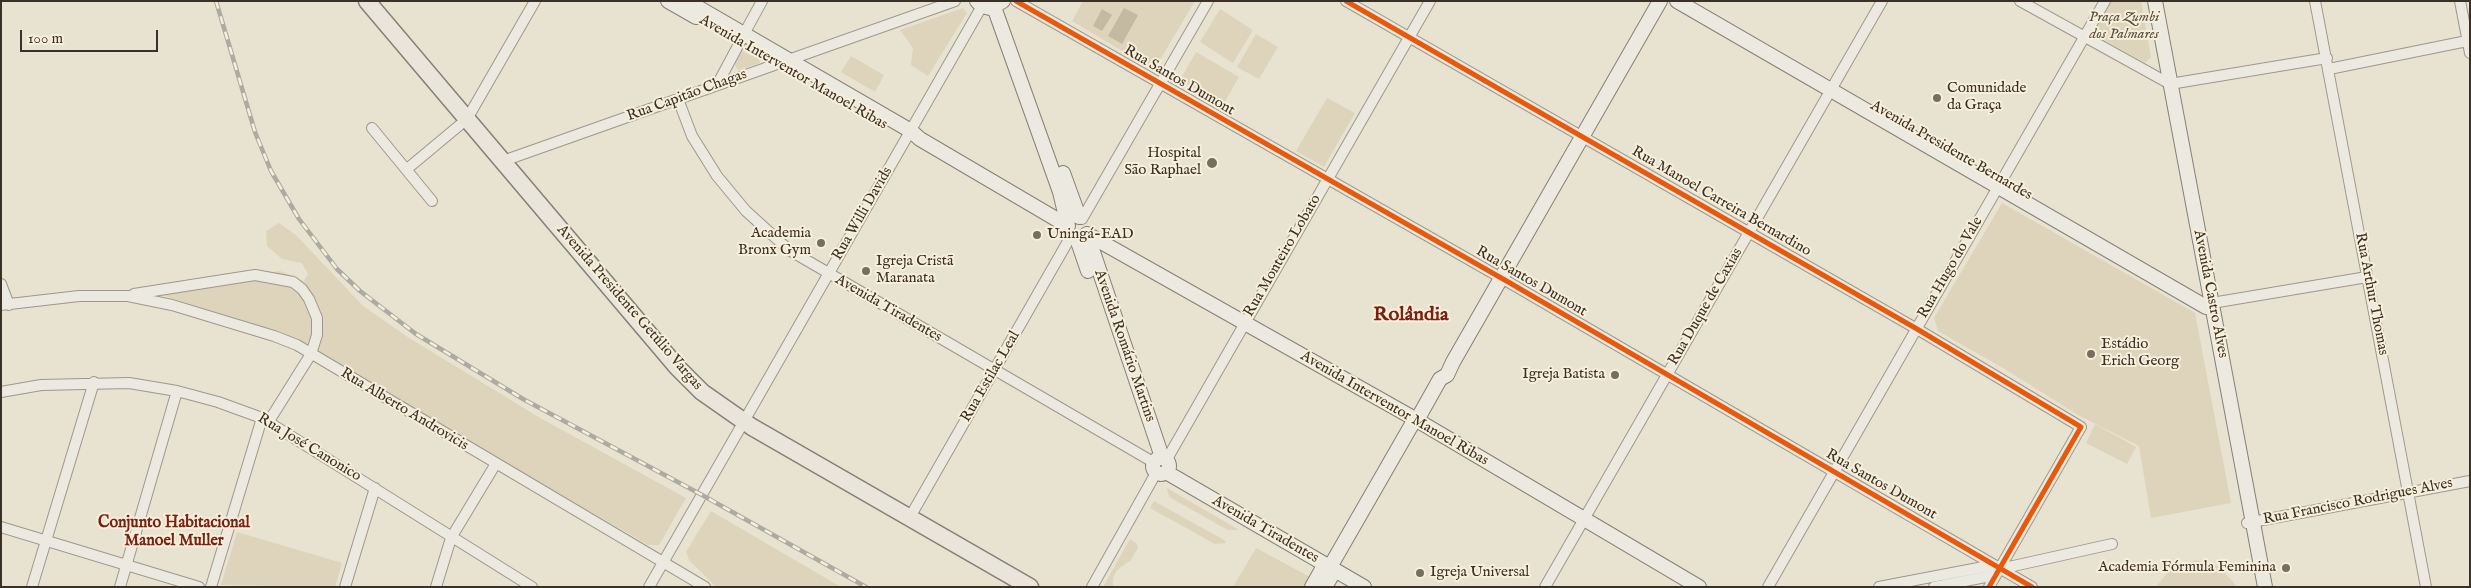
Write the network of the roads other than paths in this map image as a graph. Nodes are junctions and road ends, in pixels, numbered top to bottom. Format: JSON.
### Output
{"nodes":[{"id":1,"x":367,"y":1,"type":"edge"},
{"id":2,"x":535,"y":1,"type":"edge"},
{"id":3,"x":668,"y":1,"type":"edge"},
{"id":4,"x":687,"y":1,"type":"edge"},
{"id":5,"x":762,"y":1,"type":"edge"},
{"id":6,"x":955,"y":1,"type":"edge"},
{"id":7,"x":1208,"y":1,"type":"edge"},
{"id":8,"x":1346,"y":1,"type":"edge"},
{"id":9,"x":1430,"y":1,"type":"edge"},
{"id":10,"x":1652,"y":1,"type":"edge"},
{"id":11,"x":1660,"y":1,"type":"edge"},
{"id":12,"x":1677,"y":1,"type":"edge"},
{"id":13,"x":1691,"y":1,"type":"edge"},
{"id":14,"x":1882,"y":1,"type":"edge"},
{"id":15,"x":2020,"y":1,"type":"edge"},
{"id":16,"x":2105,"y":1,"type":"edge"},
{"id":17,"x":2315,"y":1,"type":"edge"},
{"id":18,"x":2460,"y":1,"type":"edge"},
{"id":19,"x":2152,"y":2,"type":"edge"},
{"id":20,"x":996,"y":3,"type":"edge"},
{"id":21,"x":1739,"y":34,"type":"junction"},
{"id":22,"x":742,"y":38,"type":"junction"},
{"id":23,"x":1409,"y":38,"type":"junction"},
{"id":24,"x":2083,"y":38,"type":"junction"},
{"id":25,"x":2467,"y":41,"type":"junction"},
{"id":26,"x":2470,"y":53,"type":"edge"},
{"id":27,"x":783,"y":61,"type":"junction"},
{"id":28,"x":2328,"y":64,"type":"junction"},
{"id":29,"x":2166,"y":83,"type":"junction"},
{"id":30,"x":1160,"y":84,"type":"junction"},
{"id":31,"x":717,"y":85,"type":"junction"},
{"id":32,"x":1832,"y":87,"type":"junction"},
{"id":33,"x":678,"y":99,"type":"junction"},
{"id":34,"x":467,"y":119,"type":"junction"},
{"id":35,"x":372,"y":128,"type":"dead end"},
{"id":36,"x":1579,"y":135,"type":"junction"},
{"id":37,"x":912,"y":136,"type":"junction"},
{"id":38,"x":503,"y":161,"type":"junction"},
{"id":39,"x":407,"y":169,"type":"junction"},
{"id":40,"x":1327,"y":180,"type":"junction"},
{"id":41,"x":2000,"y":183,"type":"junction"},
{"id":42,"x":432,"y":201,"type":"dead end"},
{"id":43,"x":1077,"y":228,"type":"junction"},
{"id":44,"x":1749,"y":233,"type":"junction"},
{"id":45,"x":828,"y":275,"type":"junction"},
{"id":46,"x":1499,"y":277,"type":"junction"},
{"id":47,"x":2367,"y":277,"type":"junction"},
{"id":48,"x":1,"y":284,"type":"edge"},
{"id":49,"x":128,"y":296,"type":"junction"},
{"id":50,"x":2209,"y":302,"type":"junction"},
{"id":51,"x":5,"y":305,"type":"edge"},
{"id":52,"x":1245,"y":324,"type":"junction"},
{"id":53,"x":1917,"y":329,"type":"junction"},
{"id":54,"x":311,"y":354,"type":"junction"},
{"id":55,"x":996,"y":370,"type":"junction"},
{"id":56,"x":1666,"y":376,"type":"junction"},
{"id":57,"x":94,"y":382,"type":"junction"},
{"id":58,"x":177,"y":391,"type":"junction"},
{"id":59,"x":1,"y":392,"type":"edge"},
{"id":60,"x":265,"y":419,"type":"junction"},
{"id":61,"x":1416,"y":420,"type":"junction"},
{"id":62,"x":743,"y":421,"type":"junction"},
{"id":63,"x":1160,"y":464,"type":"junction"},
{"id":64,"x":495,"y":465,"type":"junction"},
{"id":65,"x":1833,"y":472,"type":"junction"},
{"id":66,"x":2470,"y":481,"type":"edge"},
{"id":67,"x":375,"y":488,"type":"junction"},
{"id":68,"x":2409,"y":492,"type":"junction"},
{"id":69,"x":910,"y":517,"type":"junction"},
{"id":70,"x":1582,"y":519,"type":"junction"},
{"id":71,"x":2250,"y":523,"type":"junction"},
{"id":72,"x":1,"y":527,"type":"edge"},
{"id":73,"x":451,"y":538,"type":"junction"},
{"id":74,"x":45,"y":541,"type":"junction"},
{"id":75,"x":2112,"y":544,"type":"dead end"},
{"id":76,"x":663,"y":562,"type":"junction"},
{"id":77,"x":127,"y":565,"type":"junction"},
{"id":78,"x":1330,"y":567,"type":"junction"},
{"id":79,"x":1996,"y":570,"type":"junction"},
{"id":80,"x":32,"y":587,"type":"edge"},
{"id":81,"x":120,"y":587,"type":"edge"},
{"id":82,"x":199,"y":587,"type":"edge"},
{"id":83,"x":211,"y":587,"type":"edge"},
{"id":84,"x":345,"y":587,"type":"edge"},
{"id":85,"x":436,"y":587,"type":"edge"},
{"id":86,"x":532,"y":587,"type":"edge"},
{"id":87,"x":649,"y":587,"type":"edge"},
{"id":88,"x":705,"y":587,"type":"edge"},
{"id":89,"x":1030,"y":587,"type":"edge"},
{"id":90,"x":1092,"y":587,"type":"edge"},
{"id":91,"x":1312,"y":587,"type":"edge"},
{"id":92,"x":1325,"y":587,"type":"edge"},
{"id":93,"x":1364,"y":587,"type":"edge"},
{"id":94,"x":1545,"y":587,"type":"edge"},
{"id":95,"x":1699,"y":587,"type":"edge"},
{"id":96,"x":1768,"y":587,"type":"edge"},
{"id":97,"x":1880,"y":587,"type":"edge"},
{"id":98,"x":1934,"y":587,"type":"edge"},
{"id":99,"x":1989,"y":587,"type":"edge"},
{"id":100,"x":2032,"y":587,"type":"edge"},
{"id":101,"x":2258,"y":587,"type":"edge"},
{"id":102,"x":2265,"y":587,"type":"edge"},
{"id":103,"x":2426,"y":587,"type":"edge"}],
"edges":[{"from":1,"to":34,"type":"main road","name":"Avenida Presidente Getúlio Vargas"},
{"from":2,"to":34,"type":"street"},
{"from":3,"to":22,"type":"street","name":"Avenida Interventor Manoel Ribas"},
{"from":4,"to":22,"type":"street","name":"Avenida Interventor Manoel Ribas"},
{"from":5,"to":22,"type":"street"},
{"from":6,"to":27,"type":"street","name":"Rua Capitão Chagas"},
{"from":7,"to":30,"type":"street","name":"Rua Estilac Leal"},
{"from":8,"to":23,"type":"street","name":"Rua Manoel Carreira Bernardino"},
{"from":9,"to":23,"type":"street","name":"Rua Monteiro Lobato"},
{"from":10,"to":36,"type":"street"},
{"from":11,"to":36,"type":"street"},
{"from":12,"to":21,"type":"street"},
{"from":13,"to":21,"type":"street"},
{"from":14,"to":32,"type":"street","name":"Rua Duque de Caxias"},
{"from":15,"to":24,"type":"street"},
{"from":16,"to":24,"type":"street","name":"Rua Hugo do Vale"},
{"from":17,"to":28,"type":"street","name":"Rua Arthur Thomas"},
{"from":18,"to":25,"type":"street"},
{"from":19,"to":29,"type":"street","name":"Avenida Castro Alves"},
{"from":20,"to":30,"type":"street","name":"Rua Santos Dumont"},
{"from":20,"to":37,"type":"street","name":"Rua Willi Davids"},
{"from":20,"to":43,"type":"street","name":"Avenida Romário Martins"},
{"from":21,"to":32,"type":"street","name":"Avenida Presidente Bernardes"},
{"from":22,"to":27,"type":"street","name":"Avenida Interventor Manoel Ribas"},
{"from":22,"to":31,"type":"street"},
{"from":23,"to":36,"type":"street","name":"Rua Manoel Carreira Bernardino"},
{"from":23,"to":40,"type":"street","name":"Rua Monteiro Lobato"},
{"from":24,"to":29,"type":"street"},
{"from":24,"to":41,"type":"street","name":"Rua Hugo do Vale"},
{"from":25,"to":26,"type":"street"},
{"from":25,"to":28,"type":"street"},
{"from":27,"to":31,"type":"street","name":"Rua Capitão Chagas"},
{"from":27,"to":37,"type":"street","name":"Avenida Interventor Manoel Ribas"},
{"from":28,"to":29,"type":"street"},
{"from":28,"to":47,"type":"street","name":"Rua Arthur Thomas"},
{"from":29,"to":50,"type":"street","name":"Avenida Castro Alves"},
{"from":30,"to":40,"type":"street","name":"Rua Santos Dumont"},
{"from":30,"to":43,"type":"street","name":"Rua Estilac Leal"},
{"from":31,"to":33,"type":"street","name":"Rua Capitão Chagas"},
{"from":32,"to":41,"type":"street","name":"Avenida Presidente Bernardes"},
{"from":32,"to":44,"type":"street","name":"Rua Duque de Caxias"},
{"from":33,"to":38,"type":"street","name":"Rua Capitão Chagas"},
{"from":33,"to":45,"type":"street","name":"Avenida Tiradentes"},
{"from":34,"to":38,"type":"main road","name":"Avenida Presidente Getúlio Vargas"},
{"from":34,"to":39,"type":"street"},
{"from":35,"to":39,"type":"street"},
{"from":36,"to":44,"type":"street","name":"Rua Manoel Carreira Bernardino"},
{"from":36,"to":46,"type":"street"},
{"from":37,"to":43,"type":"street","name":"Avenida Interventor Manoel Ribas"},
{"from":37,"to":45,"type":"street","name":"Rua Willi Davids"},
{"from":38,"to":62,"type":"main road","name":"Avenida Presidente Getúlio Vargas"},
{"from":39,"to":42,"type":"street"},
{"from":40,"to":46,"type":"street","name":"Rua Santos Dumont"},
{"from":40,"to":52,"type":"street","name":"Rua Monteiro Lobato"},
{"from":41,"to":50,"type":"street","name":"Avenida Presidente Bernardes"},
{"from":41,"to":53,"type":"street","name":"Rua Hugo do Vale"},
{"from":43,"to":52,"type":"street","name":"Avenida Interventor Manoel Ribas"},
{"from":43,"to":55,"type":"street","name":"Rua Estilac Leal"},
{"from":43,"to":63,"type":"street","name":"Avenida Romário Martins"},
{"from":44,"to":53,"type":"street","name":"Rua Manoel Carreira Bernardino"},
{"from":44,"to":56,"type":"street","name":"Rua Duque de Caxias"},
{"from":45,"to":55,"type":"street","name":"Avenida Tiradentes"},
{"from":45,"to":62,"type":"street","name":"Rua Willi Davids"},
{"from":46,"to":56,"type":"street","name":"Rua Santos Dumont"},
{"from":46,"to":61,"type":"street"},
{"from":47,"to":50,"type":"street"},
{"from":47,"to":68,"type":"street","name":"Rua Arthur Thomas"},
{"from":48,"to":51,"type":"street"},
{"from":49,"to":51,"type":"street","name":"Rua Alberto Androvicis"},
{"from":49,"to":54,"type":"street","name":"Rua Alberto Androvicis"},
{"from":49,"to":54,"type":"street","name":"Rua Alberto Androvicis"},
{"from":50,"to":71,"type":"street","name":"Avenida Castro Alves"},
{"from":52,"to":61,"type":"street","name":"Avenida Interventor Manoel Ribas"},
{"from":52,"to":63,"type":"street","name":"Rua Monteiro Lobato"},
{"from":53,"to":65,"type":"street","name":"Rua Hugo do Vale"},
{"from":53,"to":79,"type":"street","name":"Rua Manoel Carreira Bernardino"},
{"from":54,"to":60,"type":"street","name":"Rua Alberto Androvicis"},
{"from":54,"to":64,"type":"street","name":"Rua Alberto Androvicis"},
{"from":55,"to":63,"type":"street","name":"Avenida Tiradentes"},
{"from":55,"to":69,"type":"street","name":"Rua Estilac Leal"},
{"from":56,"to":65,"type":"street","name":"Rua Santos Dumont"},
{"from":56,"to":70,"type":"street","name":"Rua Duque de Caxias"},
{"from":57,"to":58,"type":"street","name":"Rua José Canonico"},
{"from":57,"to":59,"type":"street","name":"Rua José Canonico"},
{"from":57,"to":74,"type":"street"},
{"from":58,"to":60,"type":"street","name":"Rua José Canonico"},
{"from":58,"to":77,"type":"street"},
{"from":60,"to":67,"type":"street","name":"Rua José Canonico"},
{"from":60,"to":83,"type":"street","name":"Rua Alberto Androvicis"},
{"from":61,"to":70,"type":"street","name":"Avenida Interventor Manoel Ribas"},
{"from":61,"to":78,"type":"street"},
{"from":62,"to":69,"type":"main road","name":"Avenida Presidente Getúlio Vargas"},
{"from":62,"to":76,"type":"street","name":"Rua Willi Davids"},
{"from":63,"to":78,"type":"street","name":"Avenida Tiradentes"},
{"from":63,"to":90,"type":"street","name":"Rua Monteiro Lobato"},
{"from":64,"to":73,"type":"street"},
{"from":64,"to":76,"type":"street","name":"Rua Alberto Androvicis"},
{"from":65,"to":79,"type":"street","name":"Rua Santos Dumont"},
{"from":65,"to":96,"type":"street","name":"Rua Hugo do Vale"},
{"from":66,"to":68,"type":"street","name":"Rua Francisco Rodrigues Alves"},
{"from":67,"to":73,"type":"street","name":"Rua José Canonico"},
{"from":67,"to":84,"type":"street"},
{"from":68,"to":71,"type":"street","name":"Rua Francisco Rodrigues Alves"},
{"from":68,"to":103,"type":"street","name":"Rua Arthur Thomas"},
{"from":69,"to":89,"type":"main road","name":"Avenida Presidente Getúlio Vargas"},
{"from":70,"to":94,"type":"street","name":"Rua Duque de Caxias"},
{"from":70,"to":95,"type":"street","name":"Avenida Interventor Manoel Ribas"},
{"from":71,"to":101,"type":"street","name":"Avenida Castro Alves"},
{"from":71,"to":102,"type":"street","name":"Avenida Castro Alves"},
{"from":72,"to":74,"type":"street"},
{"from":73,"to":85,"type":"street"},
{"from":73,"to":86,"type":"street","name":"Rua José Canonico"},
{"from":74,"to":77,"type":"street"},
{"from":74,"to":80,"type":"street"},
{"from":75,"to":79,"type":"street"},
{"from":76,"to":87,"type":"street","name":"Rua Willi Davids"},
{"from":76,"to":88,"type":"street","name":"Rua Alberto Androvicis"},
{"from":77,"to":81,"type":"street"},
{"from":77,"to":82,"type":"street"},
{"from":78,"to":91,"type":"street"},
{"from":78,"to":92,"type":"street"},
{"from":78,"to":93,"type":"street","name":"Avenida Tiradentes"},
{"from":79,"to":97,"type":"street"},
{"from":79,"to":98,"type":"street"},
{"from":79,"to":99,"type":"street"},
{"from":79,"to":100,"type":"street","name":"Rua Santos Dumont"}]}
